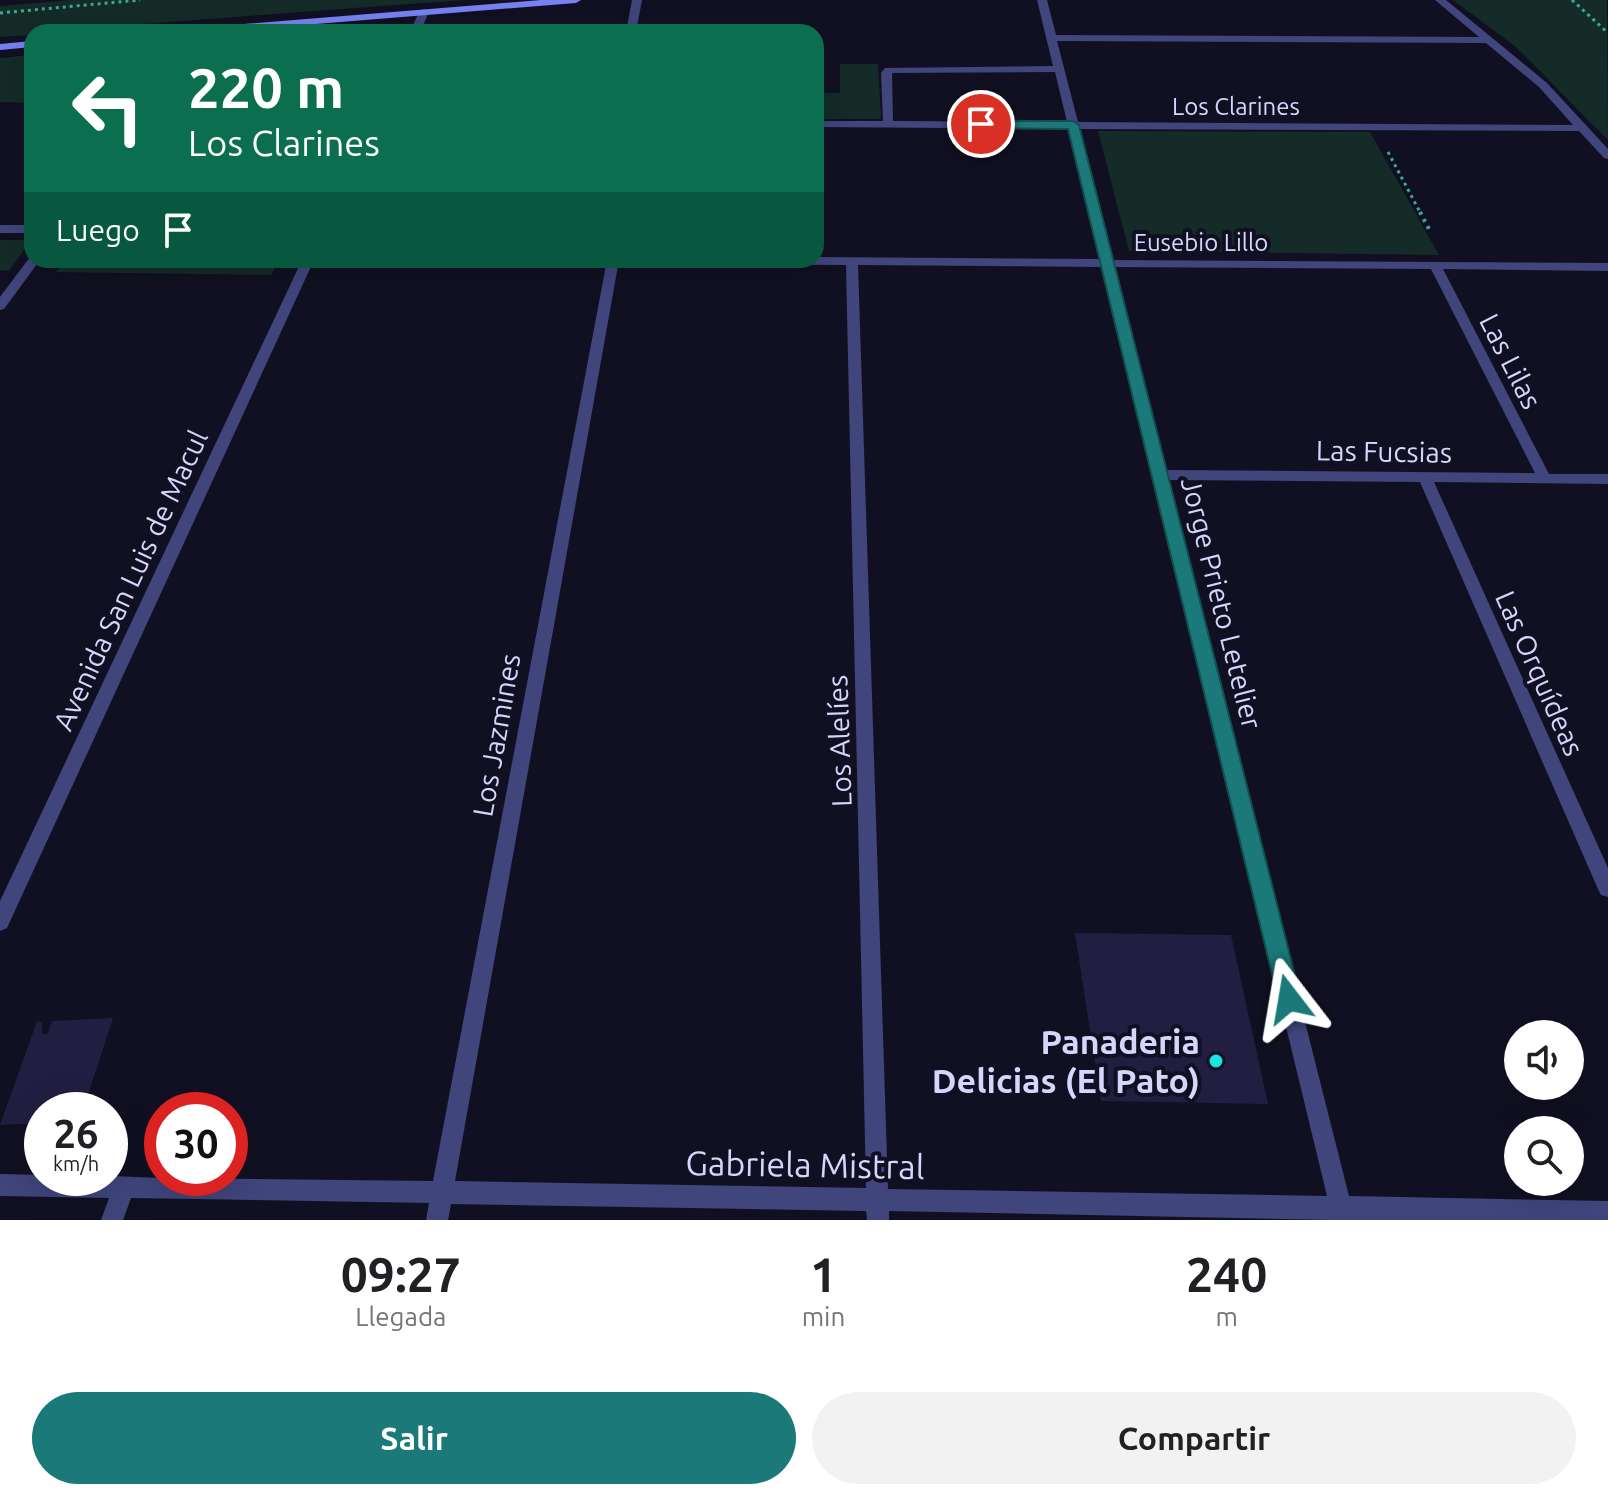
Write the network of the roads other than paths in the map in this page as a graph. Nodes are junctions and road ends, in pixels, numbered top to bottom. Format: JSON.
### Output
{"nodes":[{"id":1,"x":576,"y":0,"type":"edge"},
{"id":2,"x":637,"y":0,"type":"edge"},
{"id":3,"x":1042,"y":0,"type":"edge"},
{"id":4,"x":1440,"y":0,"type":"edge"},
{"id":5,"x":424,"y":12,"type":"junction"},
{"id":6,"x":280,"y":24,"type":"edge"},
{"id":7,"x":419,"y":24,"type":"edge"},
{"id":8,"x":632,"y":24,"type":"edge"},
{"id":9,"x":1051,"y":38,"type":"junction"},
{"id":10,"x":1489,"y":40,"type":"junction"},
{"id":11,"x":24,"y":45,"type":"edge"},
{"id":12,"x":0,"y":47,"type":"edge"},
{"id":13,"x":1059,"y":69,"type":"junction"},
{"id":14,"x":824,"y":124,"type":"edge"},
{"id":15,"x":888,"y":124,"type":"junction"},
{"id":16,"x":1073,"y":125,"type":"junction"},
{"id":17,"x":1584,"y":128,"type":"junction"},
{"id":18,"x":1608,"y":156,"type":"edge"},
{"id":19,"x":0,"y":229,"type":"edge"},
{"id":20,"x":24,"y":229,"type":"edge"},
{"id":21,"x":824,"y":261,"type":"edge"},
{"id":22,"x":852,"y":261,"type":"junction"},
{"id":23,"x":1107,"y":263,"type":"junction"},
{"id":24,"x":1435,"y":265,"type":"junction"},
{"id":25,"x":1608,"y":267,"type":"edge"},
{"id":26,"x":28,"y":268,"type":"edge"},
{"id":27,"x":304,"y":268,"type":"edge"},
{"id":28,"x":612,"y":268,"type":"edge"},
{"id":29,"x":0,"y":306,"type":"edge"},
{"id":30,"x":1160,"y":475,"type":"junction"},
{"id":31,"x":1425,"y":478,"type":"junction"},
{"id":32,"x":1545,"y":479,"type":"junction"},
{"id":33,"x":1608,"y":479,"type":"edge"},
{"id":34,"x":1608,"y":889,"type":"edge"},
{"id":35,"x":0,"y":922,"type":"edge"},
{"id":36,"x":0,"y":1185,"type":"edge"},
{"id":37,"x":24,"y":1185,"type":"edge"},
{"id":38,"x":128,"y":1186,"type":"edge"},
{"id":39,"x":443,"y":1192,"type":"junction"},
{"id":40,"x":120,"y":1196,"type":"edge"},
{"id":41,"x":878,"y":1210,"type":"edge"},
{"id":42,"x":1608,"y":1212,"type":"edge"},
{"id":43,"x":1342,"y":1214,"type":"edge"},
{"id":44,"x":112,"y":1220,"type":"edge"},
{"id":45,"x":437,"y":1220,"type":"edge"}],
"edges":[{"from":1,"to":5,"type":"main road"},
{"from":2,"to":8,"type":"street"},
{"from":3,"to":9,"type":"street","name":"Jorge Prieto Letelier"},
{"from":4,"to":10,"type":"street"},
{"from":5,"to":6,"type":"main road"},
{"from":5,"to":7,"type":"street"},
{"from":9,"to":10,"type":"street"},
{"from":9,"to":13,"type":"street","name":"Jorge Prieto Letelier"},
{"from":10,"to":17,"type":"street"},
{"from":11,"to":12,"type":"main road"},
{"from":13,"to":15,"type":"street"},
{"from":13,"to":16,"type":"street","name":"Jorge Prieto Letelier"},
{"from":14,"to":15,"type":"street","name":"Los Clarines"},
{"from":15,"to":16,"type":"street","name":"Los Clarines"},
{"from":16,"to":17,"type":"street","name":"Los Clarines"},
{"from":16,"to":23,"type":"street","name":"Jorge Prieto Letelier"},
{"from":17,"to":18,"type":"street"},
{"from":19,"to":20,"type":"street"},
{"from":21,"to":22,"type":"street","name":"Eusebio Lillo"},
{"from":22,"to":23,"type":"street","name":"Eusebio Lillo"},
{"from":22,"to":41,"type":"street","name":"Los Alelíes"},
{"from":23,"to":24,"type":"street","name":"Eusebio Lillo"},
{"from":23,"to":30,"type":"street","name":"Jorge Prieto Letelier"},
{"from":24,"to":25,"type":"street","name":"Eusebio Lillo"},
{"from":24,"to":32,"type":"street","name":"Las Lilas"},
{"from":26,"to":29,"type":"street"},
{"from":27,"to":35,"type":"street","name":"Avenida San Luis de Macul"},
{"from":28,"to":39,"type":"street","name":"Los Jazmines"},
{"from":30,"to":31,"type":"street","name":"Las Fucsias"},
{"from":30,"to":43,"type":"street","name":"Jorge Prieto Letelier"},
{"from":31,"to":32,"type":"street","name":"Las Fucsias"},
{"from":31,"to":34,"type":"street","name":"Las Orquídeas"},
{"from":32,"to":33,"type":"street","name":"Las Fucsias"},
{"from":36,"to":37,"type":"street","name":"Gabriela Mistral"},
{"from":38,"to":39,"type":"street","name":"Gabriela Mistral"},
{"from":39,"to":41,"type":"street","name":"Gabriela Mistral"},
{"from":39,"to":45,"type":"street","name":"Los Jazmines"},
{"from":40,"to":44,"type":"street"},
{"from":41,"to":43,"type":"street","name":"Gabriela Mistral"},
{"from":42,"to":43,"type":"street","name":"Gabriela Mistral"}]}
